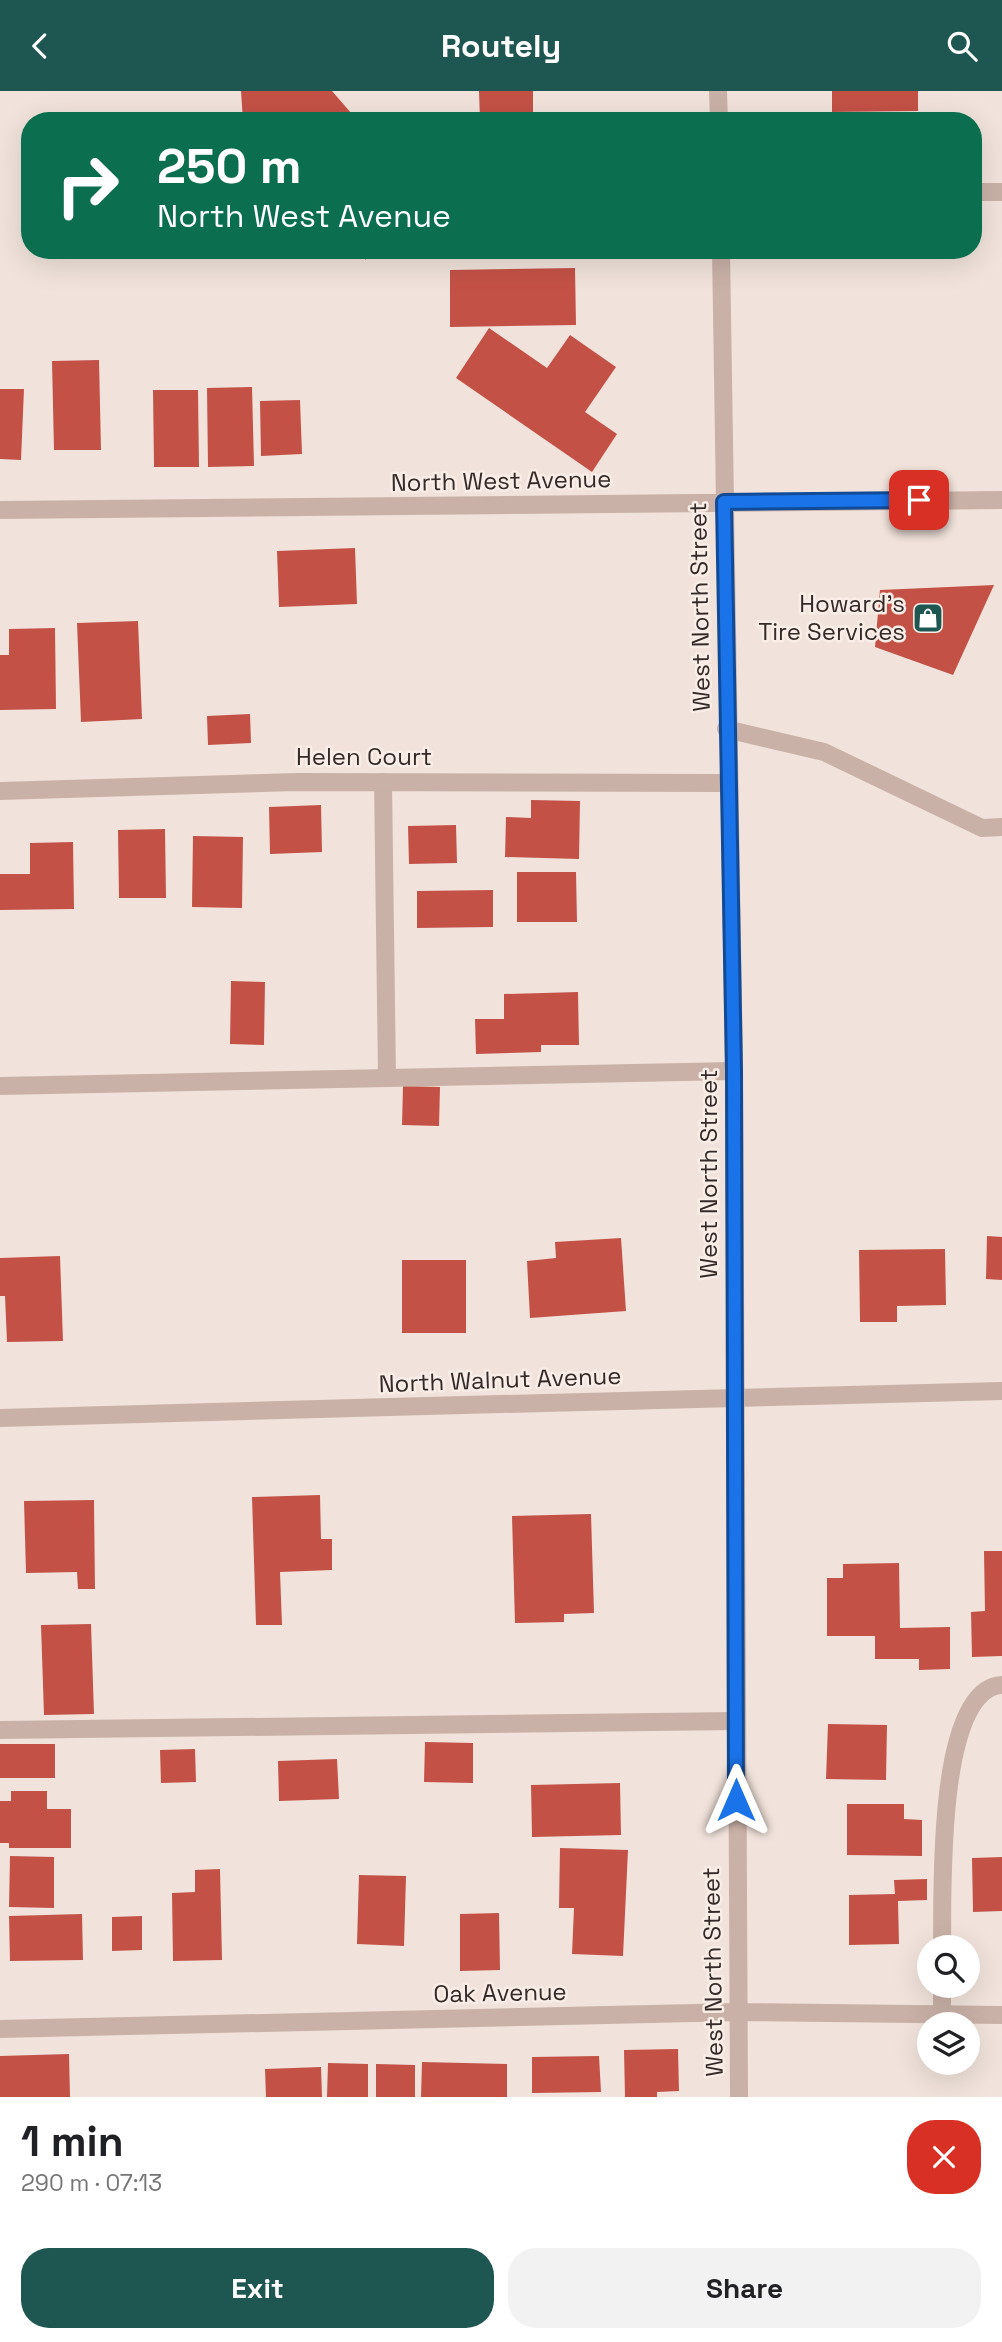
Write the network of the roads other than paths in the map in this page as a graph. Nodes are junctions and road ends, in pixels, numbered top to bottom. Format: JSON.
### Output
{"nodes":[{"id":1,"x":718,"y":91,"type":"edge"},
{"id":2,"x":719,"y":112,"type":"edge"},
{"id":3,"x":982,"y":192,"type":"edge"},
{"id":4,"x":1002,"y":192,"type":"edge"},
{"id":5,"x":722,"y":259,"type":"edge"},
{"id":6,"x":1002,"y":500,"type":"edge"},
{"id":7,"x":724,"y":502,"type":"junction"},
{"id":8,"x":0,"y":510,"type":"edge"},
{"id":9,"x":726,"y":729,"type":"junction"},
{"id":10,"x":383,"y":782,"type":"junction"},
{"id":11,"x":728,"y":783,"type":"junction"},
{"id":12,"x":0,"y":791,"type":"edge"},
{"id":13,"x":1002,"y":827,"type":"edge"},
{"id":14,"x":734,"y":1071,"type":"junction"},
{"id":15,"x":387,"y":1077,"type":"junction"},
{"id":16,"x":0,"y":1086,"type":"edge"},
{"id":17,"x":1002,"y":1391,"type":"edge"},
{"id":18,"x":734,"y":1396,"type":"junction"},
{"id":19,"x":0,"y":1418,"type":"edge"},
{"id":20,"x":1002,"y":1685,"type":"edge"},
{"id":21,"x":735,"y":1721,"type":"junction"},
{"id":22,"x":0,"y":1730,"type":"edge"},
{"id":23,"x":942,"y":1935,"type":"edge"},
{"id":24,"x":738,"y":2012,"type":"junction"},
{"id":25,"x":917,"y":2015,"type":"edge"},
{"id":26,"x":980,"y":2015,"type":"edge"},
{"id":27,"x":1002,"y":2015,"type":"edge"},
{"id":28,"x":0,"y":2029,"type":"edge"},
{"id":29,"x":738,"y":2097,"type":"edge"}],
"edges":[{"from":1,"to":2,"type":"street"},
{"from":3,"to":4,"type":"street"},
{"from":5,"to":7,"type":"street","name":"West North Street"},
{"from":6,"to":7,"type":"street","name":"North West Avenue"},
{"from":7,"to":8,"type":"street","name":"North West Avenue"},
{"from":7,"to":9,"type":"street","name":"West North Street"},
{"from":9,"to":11,"type":"street","name":"West North Street"},
{"from":9,"to":13,"type":"street"},
{"from":10,"to":11,"type":"street","name":"Helen Court"},
{"from":10,"to":12,"type":"street","name":"Helen Court"},
{"from":10,"to":15,"type":"street"},
{"from":11,"to":14,"type":"street","name":"West North Street"},
{"from":14,"to":15,"type":"street"},
{"from":14,"to":18,"type":"street","name":"West North Street"},
{"from":15,"to":16,"type":"street"},
{"from":17,"to":18,"type":"street","name":"North Walnut Avenue"},
{"from":18,"to":19,"type":"street","name":"North Walnut Avenue"},
{"from":18,"to":21,"type":"street","name":"West North Street"},
{"from":20,"to":23,"type":"street"},
{"from":21,"to":22,"type":"street"},
{"from":21,"to":24,"type":"street","name":"West North Street"},
{"from":24,"to":25,"type":"street","name":"Oak Avenue"},
{"from":24,"to":28,"type":"street","name":"Oak Avenue"},
{"from":24,"to":29,"type":"street","name":"West North Street"},
{"from":26,"to":27,"type":"street","name":"Oak Avenue"}]}
